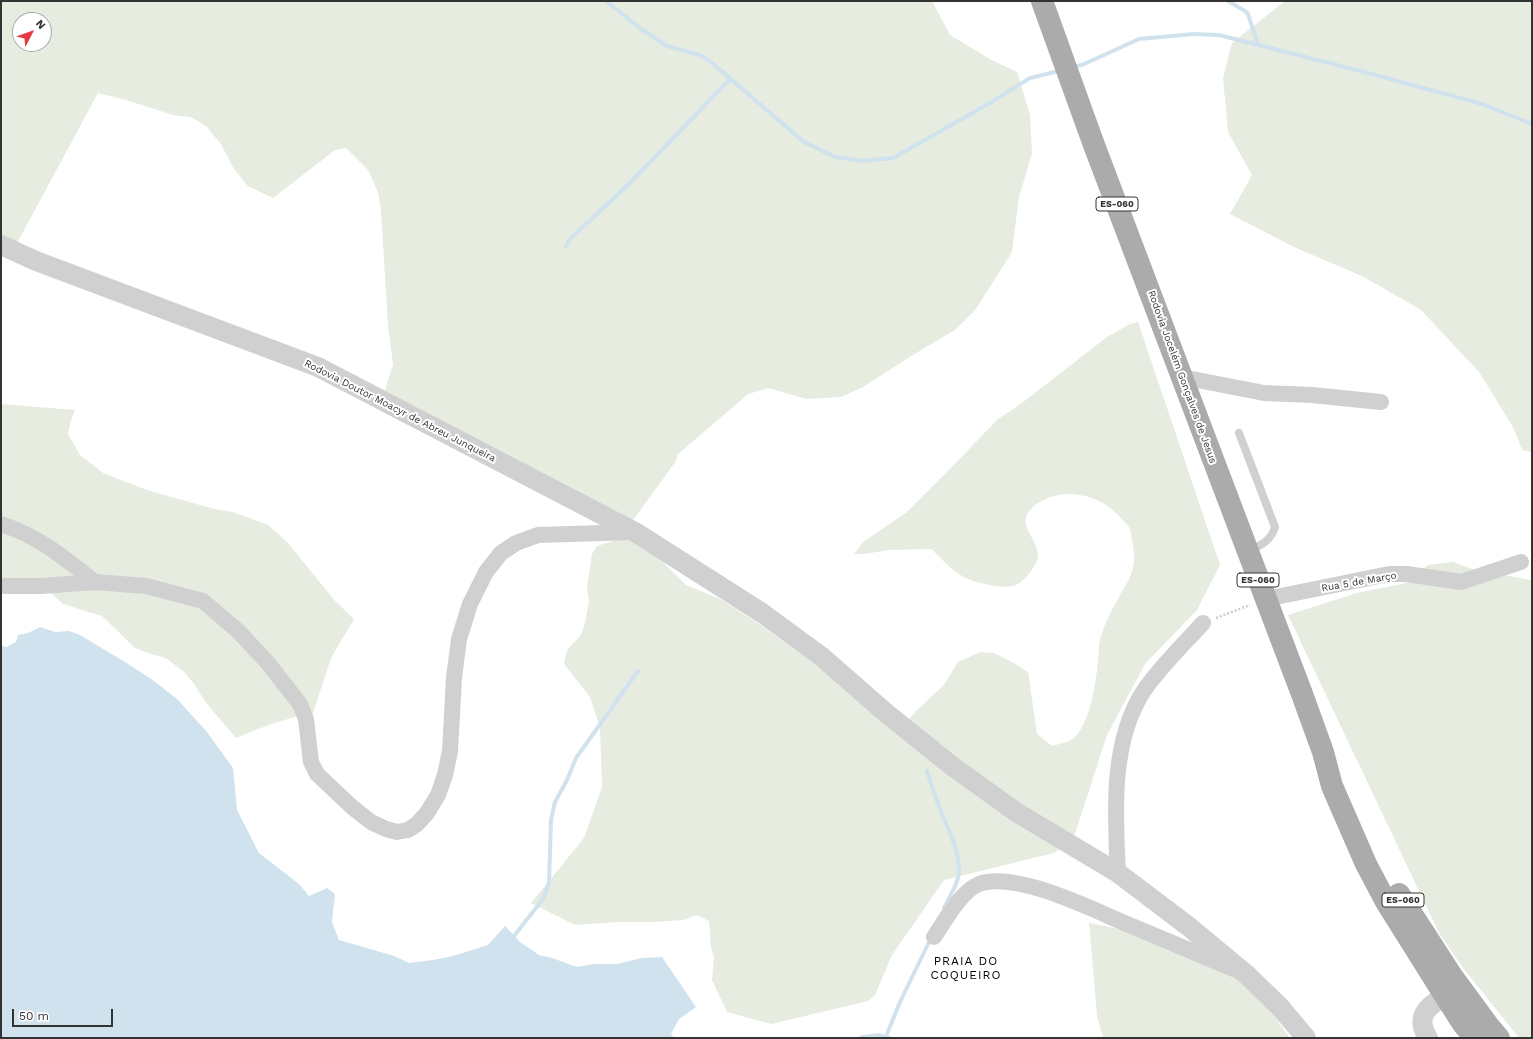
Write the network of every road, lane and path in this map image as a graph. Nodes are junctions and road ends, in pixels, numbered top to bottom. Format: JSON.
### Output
{"nodes":[{"id":1,"x":1042,"y":1,"type":"edge"},
{"id":2,"x":1,"y":245,"type":"edge"},
{"id":3,"x":1182,"y":377,"type":"junction"},
{"id":4,"x":1381,"y":402,"type":"dead end"},
{"id":5,"x":1239,"y":433,"type":"dead end"},
{"id":6,"x":1,"y":524,"type":"edge"},
{"id":7,"x":635,"y":532,"type":"junction"},
{"id":8,"x":1247,"y":552,"type":"junction"},
{"id":9,"x":1521,"y":562,"type":"dead end"},
{"id":10,"x":95,"y":582,"type":"junction"},
{"id":11,"x":5,"y":586,"type":"dead end"},
{"id":12,"x":1266,"y":599,"type":"junction"},
{"id":13,"x":1203,"y":623,"type":"joint"},
{"id":14,"x":1323,"y":752,"type":"junction"},
{"id":15,"x":1118,"y":873,"type":"junction"},
{"id":16,"x":934,"y":937,"type":"dead end"},
{"id":17,"x":1246,"y":974,"type":"junction"},
{"id":18,"x":1445,"y":996,"type":"junction"},
{"id":19,"x":1487,"y":1034,"type":"edge"},
{"id":20,"x":1306,"y":1038,"type":"edge"},
{"id":21,"x":1428,"y":1038,"type":"edge"}],
"edges":[{"from":1,"to":3,"type":"main road","name":"Rodovia Jocelém Gonçalves de Jesus","number":"ES-060"},
{"from":2,"to":7,"type":"street","name":"Rodovia Doutor Moacyr de Abreu Junqueira"},
{"from":3,"to":4,"type":"street"},
{"from":3,"to":8,"type":"main road","name":"Rodovia Jocelém Gonçalves de Jesus","number":"ES-060"},
{"from":5,"to":8,"type":"lane"},
{"from":6,"to":10,"type":"street"},
{"from":7,"to":10,"type":"street"},
{"from":7,"to":15,"type":"street","name":"Rodovia Doutor Moacyr de Abreu Junqueira"},
{"from":8,"to":12,"type":"main road","name":"Rodovia Jocelém Gonçalves de Jesus","number":"ES-060"},
{"from":9,"to":12,"type":"street","name":"Rua 5 de Março"},
{"from":10,"to":11,"type":"street"},
{"from":12,"to":13,"type":"path"},
{"from":12,"to":14,"type":"main road","name":"Rodovia Jocelém Gonçalves de Jesus","number":"ES-060"},
{"from":13,"to":15,"type":"street"},
{"from":14,"to":18,"type":"main road","name":"Rodovia Jocelém Gonçalves de Jesus","number":"ES-060"},
{"from":14,"to":19,"type":"main road","name":"Rodovia Jocelém Gonçalves de Jesus","number":"ES-060"},
{"from":15,"to":17,"type":"street","name":"Rodovia Doutor Moacyr de Abreu Junqueira"},
{"from":16,"to":17,"type":"street"},
{"from":17,"to":20,"type":"street","name":"Rodovia Doutor Moacyr de Abreu Junqueira"},
{"from":18,"to":19,"type":"main road","name":"Rodovia Jocelém Gonçalves de Jesus","number":"ES-060"},
{"from":18,"to":21,"type":"street"}]}
